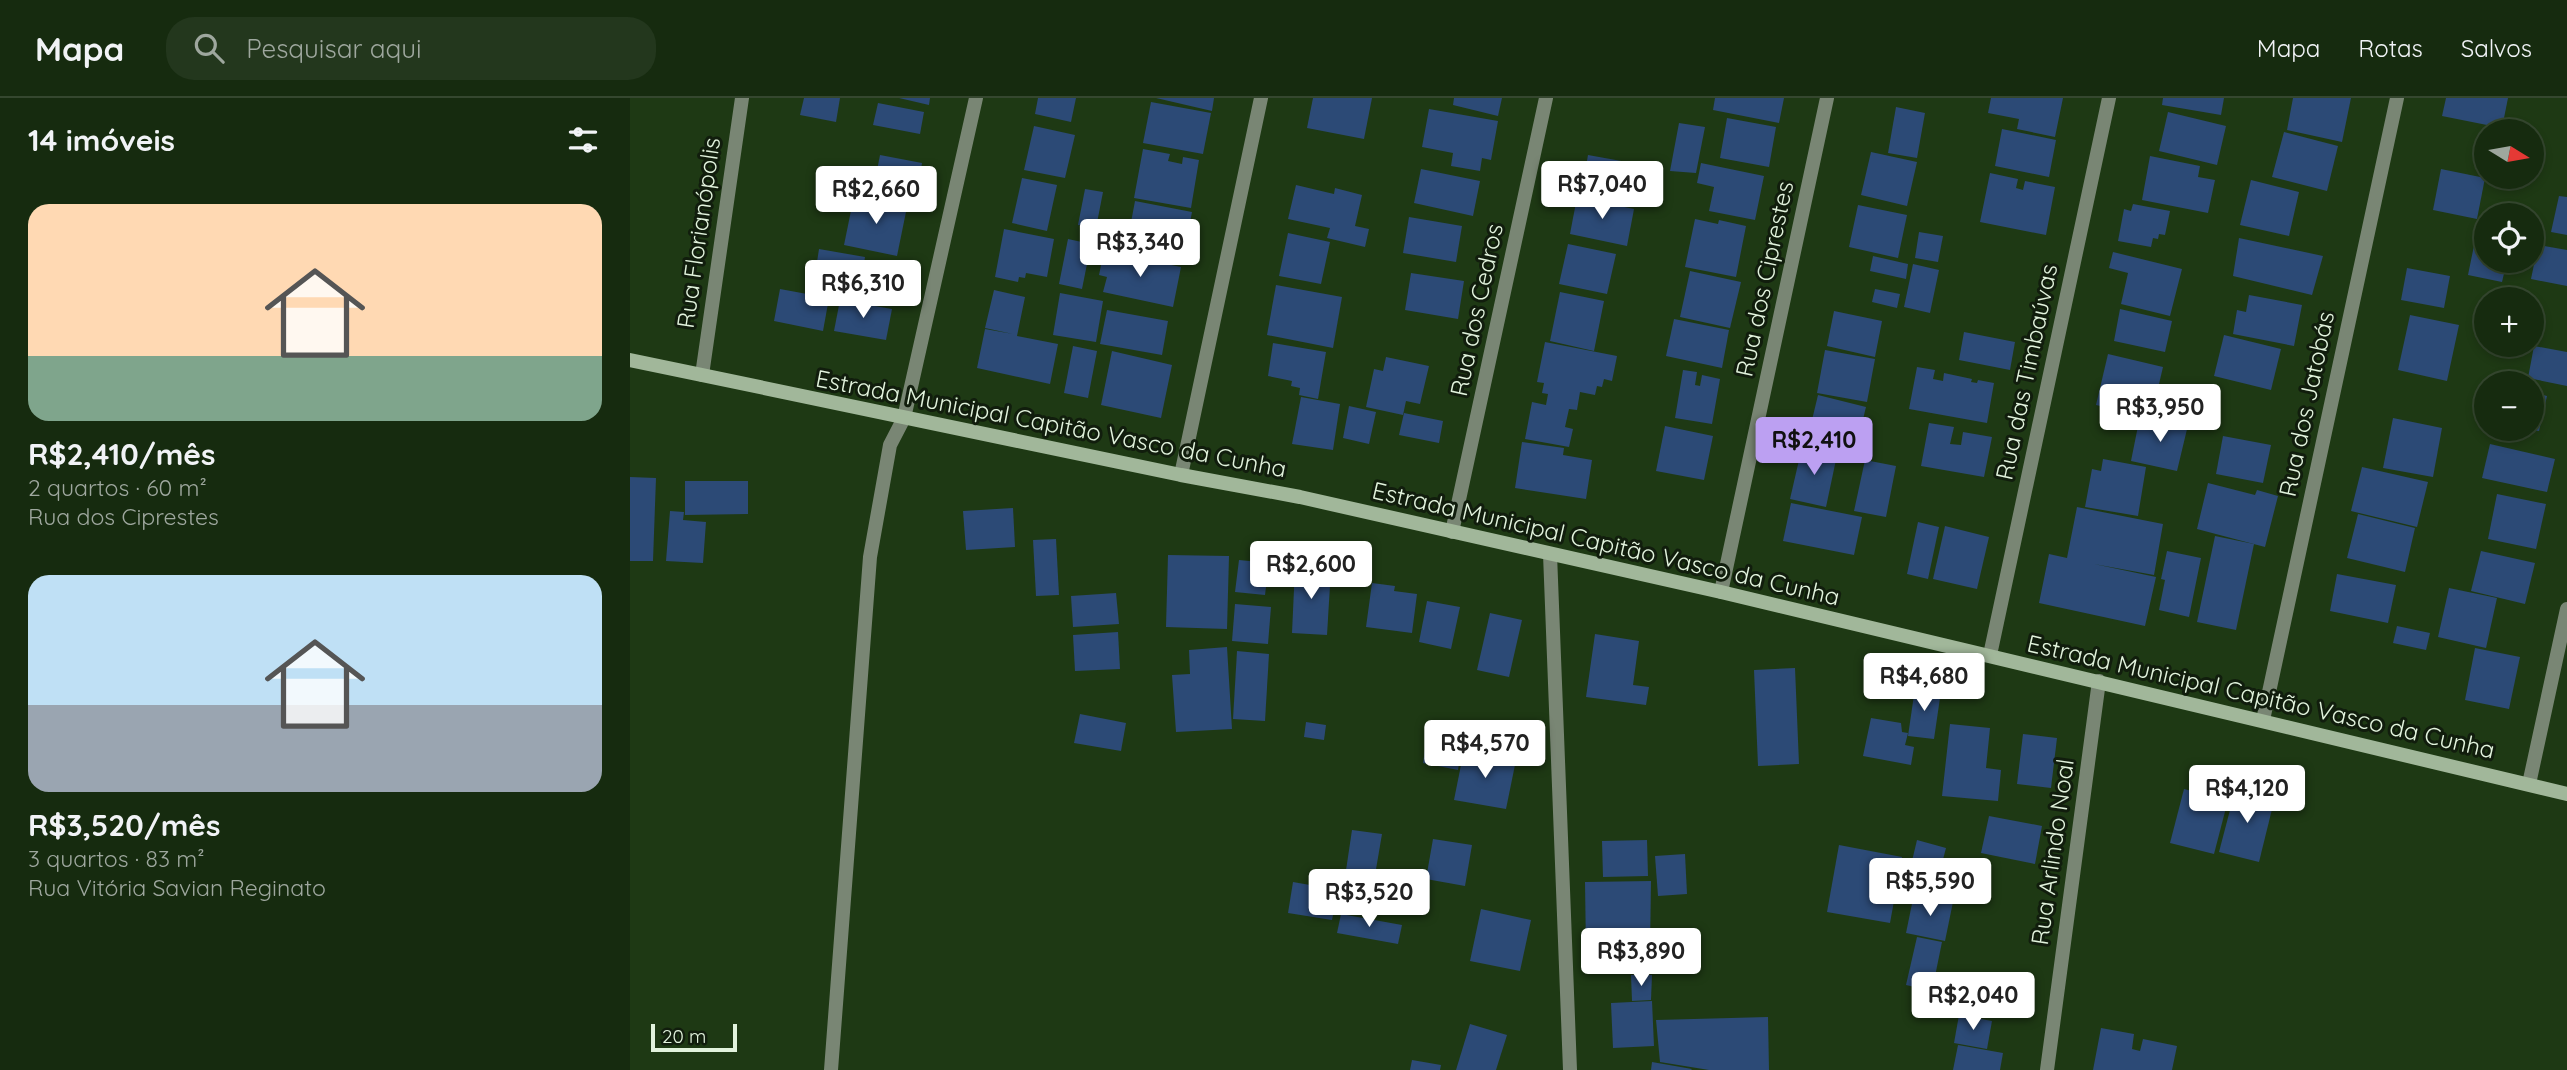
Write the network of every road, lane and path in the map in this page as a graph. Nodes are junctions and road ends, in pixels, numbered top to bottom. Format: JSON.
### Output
{"nodes":[{"id":1,"x":742,"y":98,"type":"edge"},
{"id":2,"x":976,"y":98,"type":"edge"},
{"id":3,"x":1261,"y":98,"type":"edge"},
{"id":4,"x":1546,"y":98,"type":"edge"},
{"id":5,"x":1827,"y":98,"type":"edge"},
{"id":6,"x":2109,"y":98,"type":"edge"},
{"id":7,"x":2397,"y":98,"type":"edge"},
{"id":8,"x":630,"y":360,"type":"edge"},
{"id":9,"x":702,"y":375,"type":"junction"},
{"id":10,"x":904,"y":418,"type":"junction"},
{"id":11,"x":1181,"y":475,"type":"junction"},
{"id":12,"x":1452,"y":532,"type":"junction"},
{"id":13,"x":1550,"y":554,"type":"junction"},
{"id":14,"x":1721,"y":592,"type":"junction"},
{"id":15,"x":2567,"y":609,"type":"edge"},
{"id":16,"x":1990,"y":655,"type":"junction"},
{"id":17,"x":2099,"y":681,"type":"junction"},
{"id":18,"x":2263,"y":720,"type":"junction"},
{"id":19,"x":2529,"y":784,"type":"junction"},
{"id":20,"x":2567,"y":794,"type":"edge"},
{"id":21,"x":831,"y":1070,"type":"edge"},
{"id":22,"x":1570,"y":1070,"type":"edge"},
{"id":23,"x":2047,"y":1070,"type":"edge"}],
"edges":[{"from":1,"to":9,"type":"street","name":"Rua Florianópolis"},
{"from":2,"to":10,"type":"street"},
{"from":3,"to":11,"type":"street"},
{"from":4,"to":12,"type":"street","name":"Rua dos Cedros"},
{"from":5,"to":14,"type":"street","name":"Rua dos Ciprestes"},
{"from":6,"to":16,"type":"street","name":"Rua das Timbaúvas"},
{"from":7,"to":18,"type":"street","name":"Rua dos Jatobás"},
{"from":8,"to":9,"type":"main road","name":"Estrada Municipal Capitão Vasco da Cunha"},
{"from":9,"to":10,"type":"main road","name":"Estrada Municipal Capitão Vasco da Cunha"},
{"from":10,"to":11,"type":"main road","name":"Estrada Municipal Capitão Vasco da Cunha"},
{"from":10,"to":21,"type":"street"},
{"from":11,"to":12,"type":"main road","name":"Estrada Municipal Capitão Vasco da Cunha"},
{"from":12,"to":13,"type":"main road","name":"Estrada Municipal Capitão Vasco da Cunha"},
{"from":13,"to":14,"type":"main road","name":"Estrada Municipal Capitão Vasco da Cunha"},
{"from":13,"to":22,"type":"street"},
{"from":14,"to":16,"type":"main road","name":"Estrada Municipal Capitão Vasco da Cunha"},
{"from":15,"to":19,"type":"street"},
{"from":16,"to":17,"type":"main road","name":"Estrada Municipal Capitão Vasco da Cunha"},
{"from":17,"to":18,"type":"main road","name":"Estrada Municipal Capitão Vasco da Cunha"},
{"from":17,"to":23,"type":"street","name":"Rua Arlindo Noal"},
{"from":18,"to":19,"type":"main road","name":"Estrada Municipal Capitão Vasco da Cunha"},
{"from":19,"to":20,"type":"main road","name":"Estrada Municipal Capitão Vasco da Cunha"}]}
